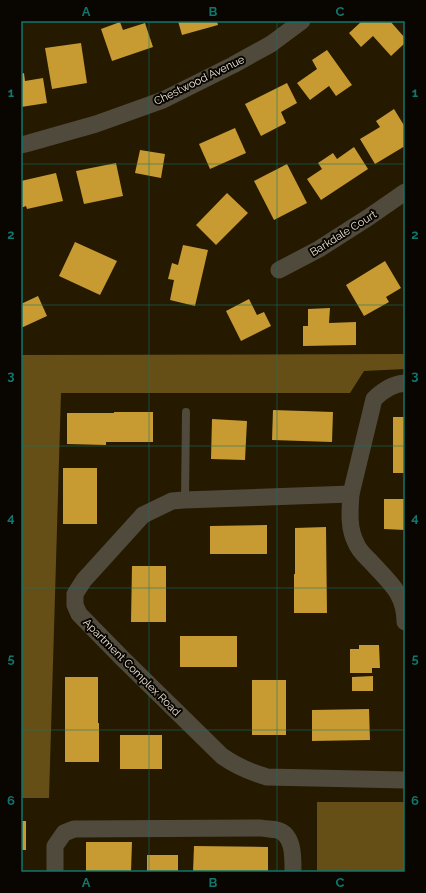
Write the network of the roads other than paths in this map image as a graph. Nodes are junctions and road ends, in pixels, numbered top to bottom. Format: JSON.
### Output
{"nodes":[{"id":1,"x":302,"y":21,"type":"edge"},
{"id":2,"x":21,"y":145,"type":"edge"},
{"id":3,"x":405,"y":192,"type":"edge"},
{"id":4,"x":279,"y":270,"type":"dead end"},
{"id":5,"x":405,"y":383,"type":"edge"},
{"id":6,"x":186,"y":412,"type":"dead end"},
{"id":7,"x":351,"y":494,"type":"junction"},
{"id":8,"x":185,"y":500,"type":"junction"},
{"id":9,"x":405,"y":622,"type":"edge"},
{"id":10,"x":405,"y":779,"type":"edge"},
{"id":11,"x":55,"y":872,"type":"edge"},
{"id":12,"x":293,"y":872,"type":"edge"}],
"edges":[{"from":1,"to":2,"type":"street","name":"Chestwood Avenue"},
{"from":3,"to":4,"type":"street","name":"Barkdale Court"},
{"from":5,"to":7,"type":"street"},
{"from":6,"to":8,"type":"lane"},
{"from":7,"to":8,"type":"street","name":"Apartment Complex Road"},
{"from":7,"to":9,"type":"street"},
{"from":8,"to":10,"type":"street","name":"Apartment Complex Road"},
{"from":11,"to":12,"type":"street"}]}
